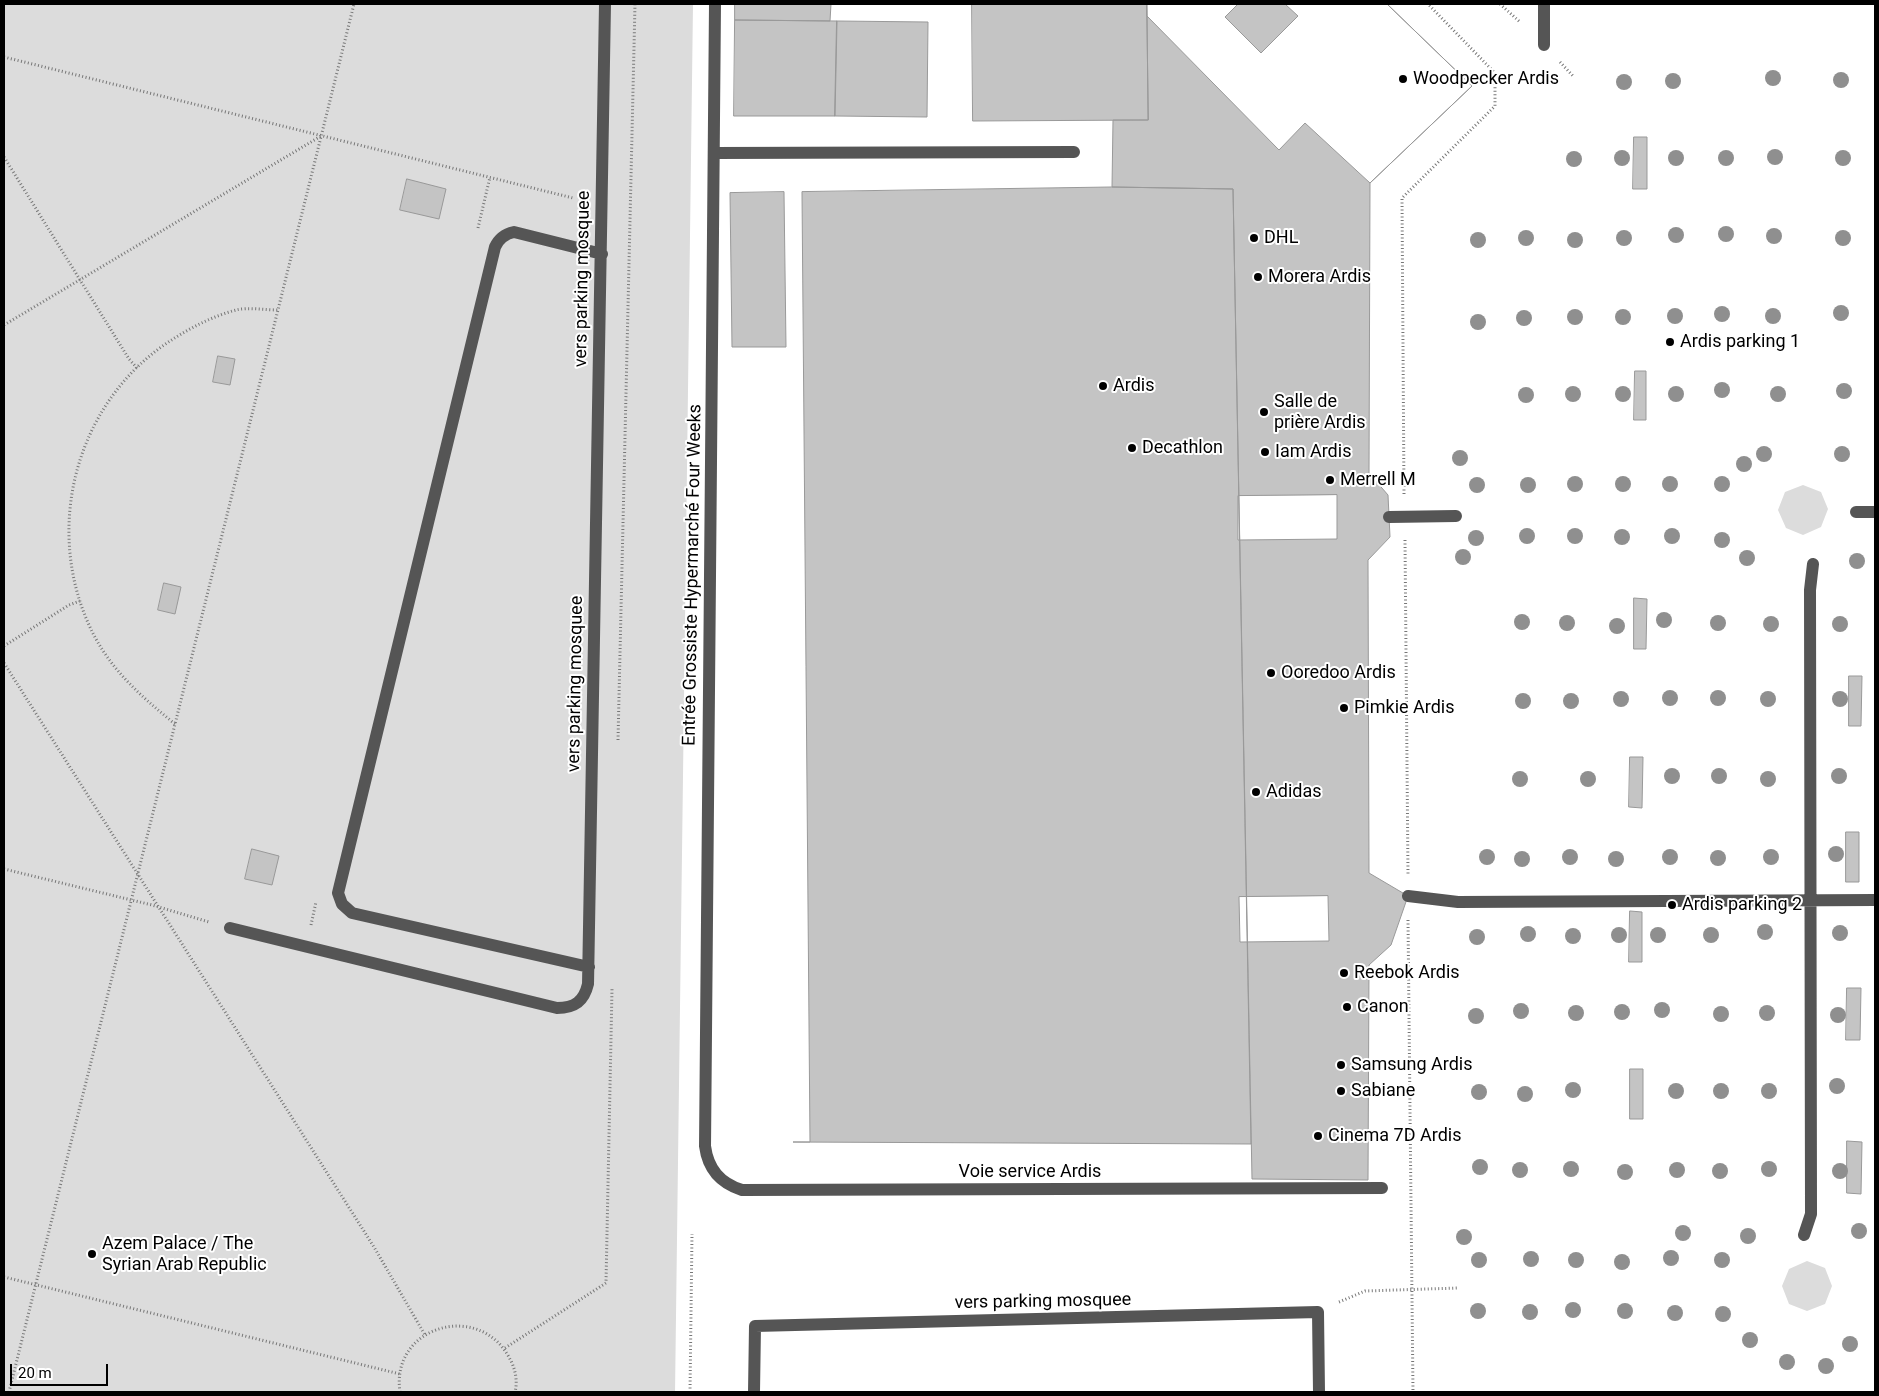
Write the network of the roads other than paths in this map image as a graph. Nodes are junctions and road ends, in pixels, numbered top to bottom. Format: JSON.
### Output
{"nodes":[{"id":1,"x":605,"y":4,"type":"edge"},
{"id":2,"x":715,"y":4,"type":"edge"},
{"id":3,"x":1544,"y":4,"type":"edge"},
{"id":4,"x":1544,"y":45,"type":"dead end"},
{"id":5,"x":1074,"y":152,"type":"dead end"},
{"id":6,"x":714,"y":153,"type":"junction"},
{"id":7,"x":602,"y":254,"type":"junction"},
{"id":8,"x":1856,"y":512,"type":"dead end"},
{"id":9,"x":1875,"y":512,"type":"edge"},
{"id":10,"x":1456,"y":516,"type":"dead end"},
{"id":11,"x":1389,"y":517,"type":"dead end"},
{"id":12,"x":1813,"y":564,"type":"dead end"},
{"id":13,"x":1408,"y":896,"type":"road end"},
{"id":14,"x":1875,"y":900,"type":"edge"},
{"id":15,"x":1811,"y":901,"type":"junction"},
{"id":16,"x":230,"y":928,"type":"road end"},
{"id":17,"x":588,"y":967,"type":"junction"},
{"id":18,"x":705,"y":1146,"type":"joint"},
{"id":19,"x":1382,"y":1188,"type":"dead end"},
{"id":20,"x":1804,"y":1235,"type":"dead end"},
{"id":21,"x":754,"y":1392,"type":"edge"},
{"id":22,"x":1319,"y":1392,"type":"edge"}],
"edges":[{"from":1,"to":7,"type":"street","name":"vers parking mosquee"},
{"from":2,"to":6,"type":"street","name":"Entrée Grossiste Hypermarché Four Weeks"},
{"from":3,"to":4,"type":"street"},
{"from":5,"to":6,"type":"street"},
{"from":6,"to":18,"type":"street","name":"Entrée Grossiste Hypermarché Four Weeks"},
{"from":7,"to":17,"type":"street","name":"vers parking mosquee"},
{"from":7,"to":17,"type":"street"},
{"from":8,"to":9,"type":"street"},
{"from":10,"to":11,"type":"street"},
{"from":12,"to":15,"type":"street"},
{"from":13,"to":15,"type":"street"},
{"from":14,"to":15,"type":"street"},
{"from":15,"to":20,"type":"street"},
{"from":16,"to":17,"type":"street","name":"vers parking mosquee"},
{"from":18,"to":19,"type":"street","name":"Voie service Ardis"},
{"from":21,"to":22,"type":"street","name":"vers parking mosquee"}]}
